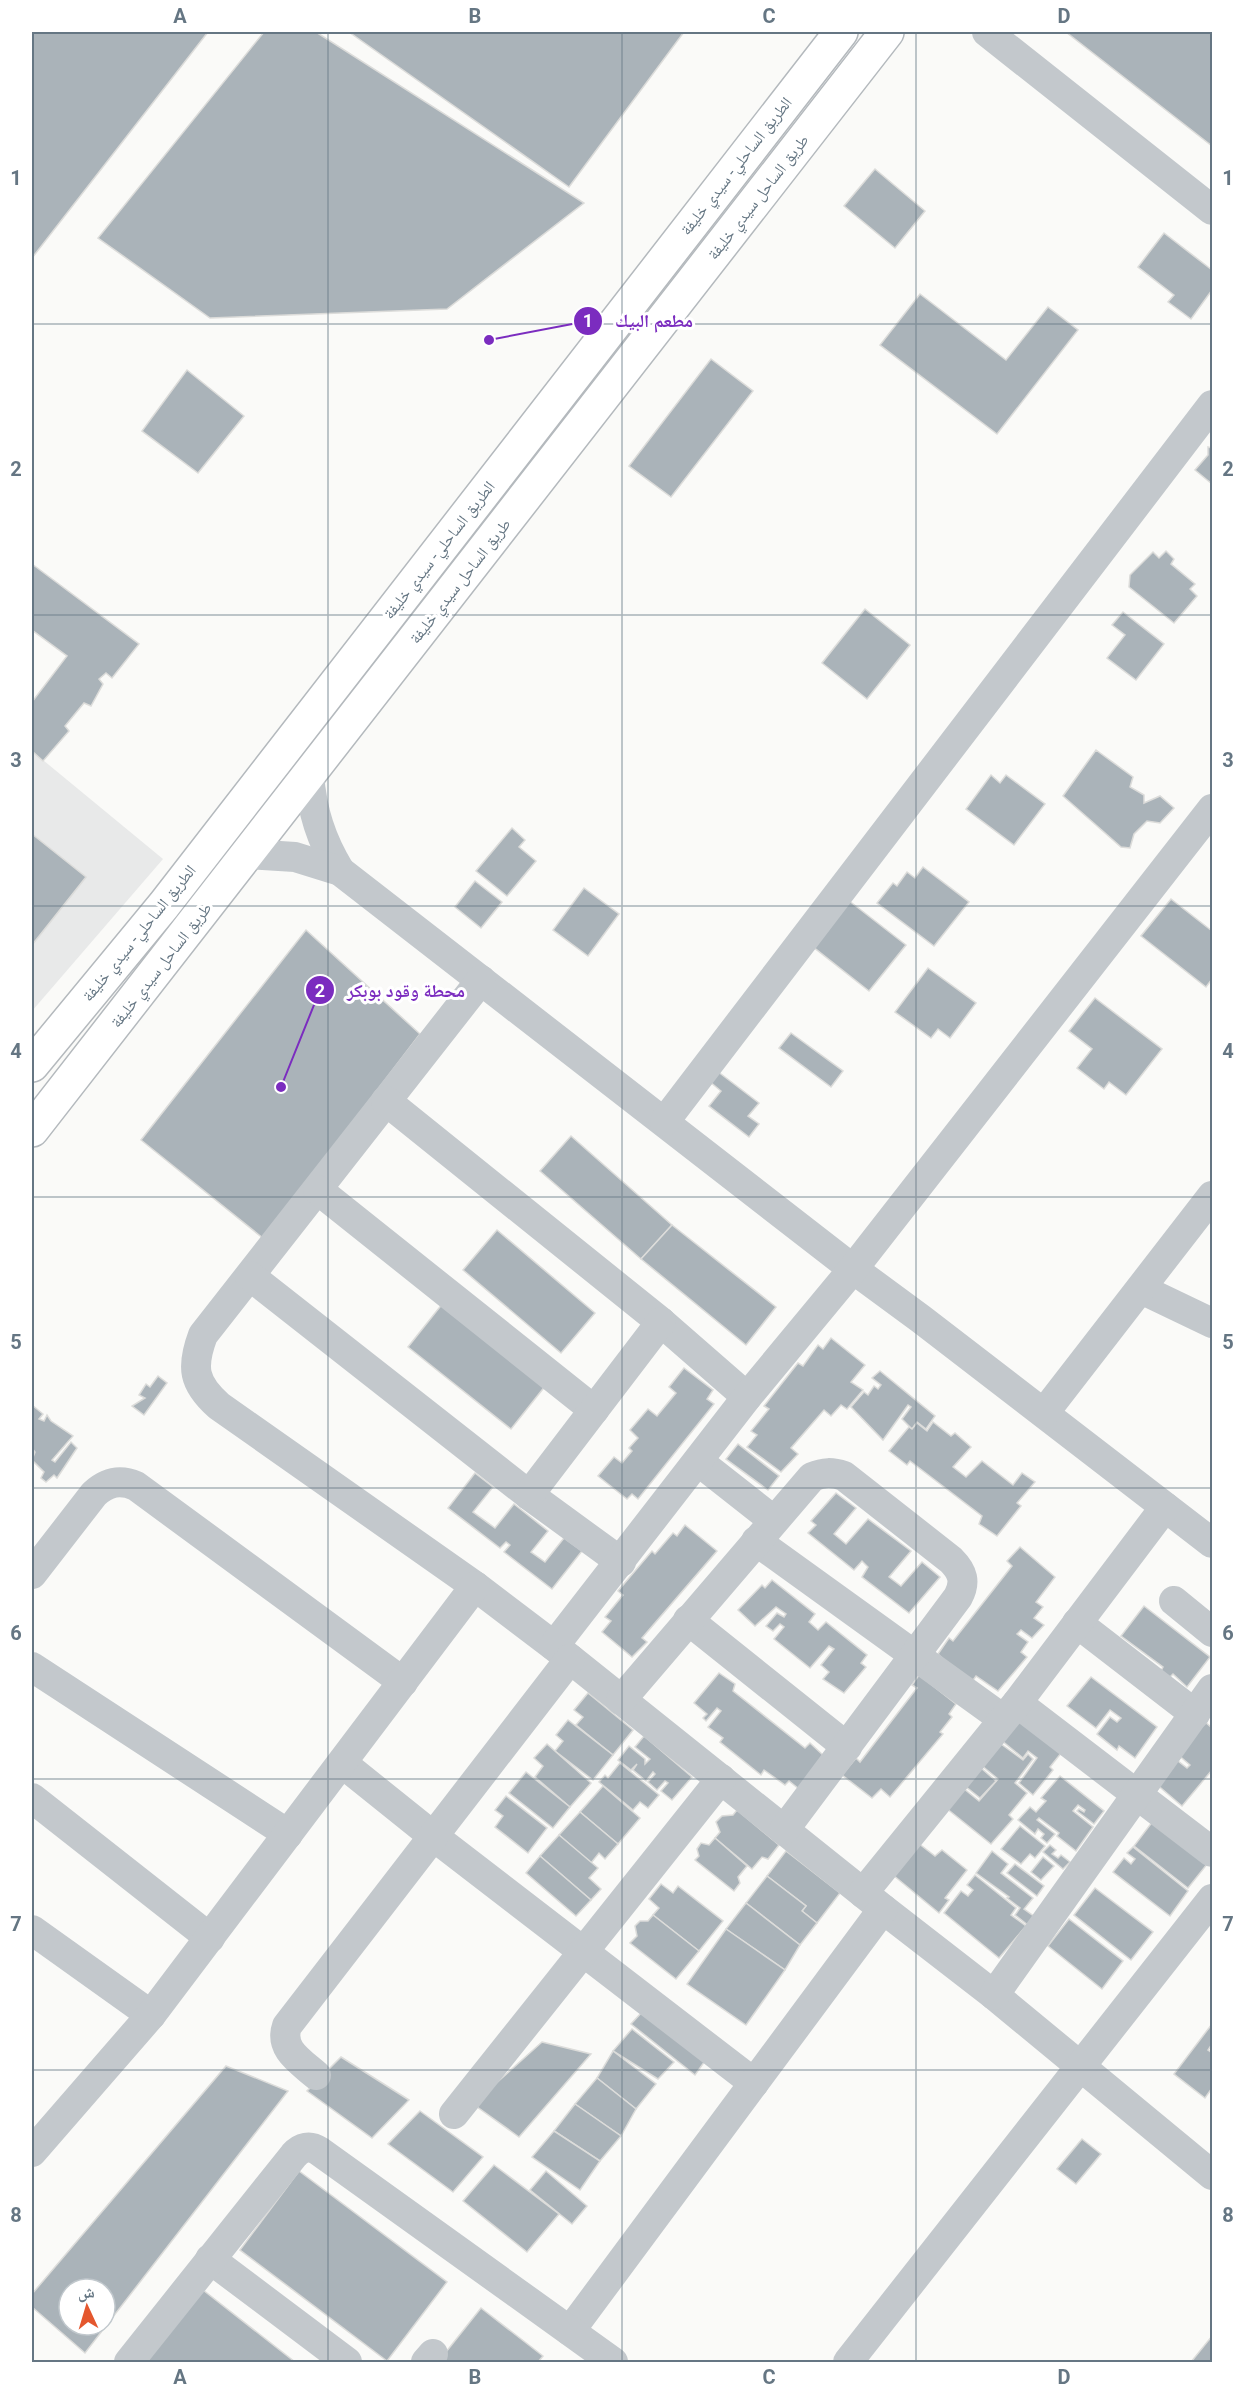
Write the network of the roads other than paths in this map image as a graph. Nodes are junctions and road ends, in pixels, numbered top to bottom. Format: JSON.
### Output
{"nodes":[{"id":1,"x":841,"y":32,"type":"edge"},
{"id":2,"x":887,"y":32,"type":"edge"},
{"id":3,"x":987,"y":32,"type":"edge"},
{"id":4,"x":1212,"y":210,"type":"edge"},
{"id":5,"x":1212,"y":405,"type":"edge"},
{"id":6,"x":309,"y":775,"type":"junction"},
{"id":7,"x":1212,"y":809,"type":"edge"},
{"id":8,"x":248,"y":854,"type":"junction"},
{"id":9,"x":340,"y":871,"type":"junction"},
{"id":10,"x":482,"y":980,"type":"junction"},
{"id":11,"x":32,"y":1065,"type":"edge"},
{"id":12,"x":386,"y":1101,"type":"junction"},
{"id":13,"x":665,"y":1121,"type":"junction"},
{"id":14,"x":32,"y":1130,"type":"edge"},
{"id":15,"x":318,"y":1190,"type":"junction"},
{"id":16,"x":1212,"y":1196,"type":"edge"},
{"id":17,"x":853,"y":1269,"type":"junction"},
{"id":18,"x":250,"y":1276,"type":"junction"},
{"id":19,"x":1141,"y":1289,"type":"junction"},
{"id":20,"x":661,"y":1322,"type":"junction"},
{"id":21,"x":1212,"y":1323,"type":"edge"},
{"id":22,"x":747,"y":1397,"type":"junction"},
{"id":23,"x":594,"y":1410,"type":"junction"},
{"id":24,"x":1044,"y":1413,"type":"junction"},
{"id":25,"x":698,"y":1461,"type":"junction"},
{"id":26,"x":529,"y":1495,"type":"junction"},
{"id":27,"x":1165,"y":1507,"type":"junction"},
{"id":28,"x":765,"y":1530,"type":"junction"},
{"id":29,"x":1212,"y":1543,"type":"edge"},
{"id":30,"x":621,"y":1562,"type":"junction"},
{"id":31,"x":33,"y":1568,"type":"edge"},
{"id":32,"x":475,"y":1586,"type":"junction"},
{"id":33,"x":1174,"y":1601,"type":"dead end"},
{"id":34,"x":688,"y":1620,"type":"junction"},
{"id":35,"x":1077,"y":1623,"type":"junction"},
{"id":36,"x":1212,"y":1632,"type":"edge"},
{"id":37,"x":562,"y":1653,"type":"junction"},
{"id":38,"x":916,"y":1656,"type":"junction"},
{"id":39,"x":32,"y":1667,"type":"edge"},
{"id":40,"x":403,"y":1682,"type":"junction"},
{"id":41,"x":1212,"y":1689,"type":"edge"},
{"id":42,"x":621,"y":1700,"type":"junction"},
{"id":43,"x":1010,"y":1711,"type":"junction"},
{"id":44,"x":1195,"y":1714,"type":"junction"},
{"id":45,"x":847,"y":1747,"type":"junction"},
{"id":46,"x":342,"y":1763,"type":"junction"},
{"id":47,"x":722,"y":1779,"type":"junction"},
{"id":48,"x":1136,"y":1794,"type":"junction"},
{"id":49,"x":32,"y":1798,"type":"edge"},
{"id":50,"x":784,"y":1830,"type":"junction"},
{"id":51,"x":288,"y":1834,"type":"junction"},
{"id":52,"x":433,"y":1836,"type":"junction"},
{"id":53,"x":1212,"y":1852,"type":"edge"},
{"id":54,"x":1212,"y":1899,"type":"edge"},
{"id":55,"x":873,"y":1901,"type":"junction"},
{"id":56,"x":32,"y":1930,"type":"edge"},
{"id":57,"x":210,"y":1938,"type":"junction"},
{"id":58,"x":583,"y":1952,"type":"junction"},
{"id":59,"x":994,"y":1995,"type":"junction"},
{"id":60,"x":151,"y":2015,"type":"junction"},
{"id":61,"x":1081,"y":2067,"type":"junction"},
{"id":62,"x":316,"y":2075,"type":"dead end"},
{"id":63,"x":754,"y":2083,"type":"junction"},
{"id":64,"x":454,"y":2114,"type":"dead end"},
{"id":65,"x":32,"y":2152,"type":"edge"},
{"id":66,"x":1212,"y":2175,"type":"edge"},
{"id":67,"x":210,"y":2259,"type":"junction"},
{"id":68,"x":570,"y":2331,"type":"junction"},
{"id":69,"x":607,"y":2361,"type":"edge"},
{"id":70,"x":129,"y":2362,"type":"edge"},
{"id":71,"x":347,"y":2362,"type":"edge"},
{"id":72,"x":848,"y":2362,"type":"edge"}],
"edges":[{"from":1,"to":11,"type":"highway","name":"الطريق الساحلي- سيدي خليفة"},
{"from":2,"to":6,"type":"highway","name":"طريق الساحل سيدي خليفة"},
{"from":3,"to":4,"type":"street"},
{"from":5,"to":13,"type":"street"},
{"from":6,"to":8,"type":"highway","name":"طريق الساحل سيدي خليفة"},
{"from":6,"to":9,"type":"street"},
{"from":7,"to":17,"type":"street"},
{"from":8,"to":9,"type":"street"},
{"from":8,"to":14,"type":"highway","name":"طريق الساحل سيدي خليفة"},
{"from":9,"to":10,"type":"street"},
{"from":10,"to":12,"type":"street"},
{"from":10,"to":13,"type":"street"},
{"from":12,"to":15,"type":"street"},
{"from":12,"to":20,"type":"street"},
{"from":13,"to":17,"type":"street"},
{"from":15,"to":18,"type":"street"},
{"from":15,"to":23,"type":"street"},
{"from":16,"to":19,"type":"street"},
{"from":17,"to":22,"type":"street"},
{"from":17,"to":24,"type":"street"},
{"from":18,"to":26,"type":"street"},
{"from":18,"to":32,"type":"street"},
{"from":19,"to":21,"type":"street"},
{"from":19,"to":24,"type":"street"},
{"from":20,"to":22,"type":"street"},
{"from":20,"to":23,"type":"street"},
{"from":22,"to":25,"type":"street"},
{"from":23,"to":26,"type":"street"},
{"from":24,"to":27,"type":"street"},
{"from":25,"to":28,"type":"street"},
{"from":25,"to":30,"type":"street"},
{"from":26,"to":30,"type":"street"},
{"from":27,"to":29,"type":"street"},
{"from":27,"to":35,"type":"street"},
{"from":28,"to":34,"type":"street"},
{"from":28,"to":38,"type":"street"},
{"from":28,"to":38,"type":"street"},
{"from":30,"to":37,"type":"street"},
{"from":31,"to":40,"type":"street"},
{"from":32,"to":37,"type":"street"},
{"from":32,"to":40,"type":"street"},
{"from":33,"to":36,"type":"street"},
{"from":34,"to":42,"type":"street"},
{"from":34,"to":45,"type":"street"},
{"from":35,"to":43,"type":"street"},
{"from":35,"to":44,"type":"street"},
{"from":37,"to":42,"type":"street"},
{"from":37,"to":52,"type":"street"},
{"from":38,"to":43,"type":"street"},
{"from":38,"to":45,"type":"street"},
{"from":39,"to":51,"type":"street"},
{"from":40,"to":46,"type":"street"},
{"from":41,"to":44,"type":"street"},
{"from":42,"to":47,"type":"street"},
{"from":43,"to":48,"type":"street"},
{"from":43,"to":55,"type":"street"},
{"from":44,"to":48,"type":"street"},
{"from":45,"to":50,"type":"street"},
{"from":46,"to":51,"type":"street"},
{"from":46,"to":52,"type":"street"},
{"from":47,"to":50,"type":"street"},
{"from":47,"to":58,"type":"street"},
{"from":48,"to":53,"type":"street"},
{"from":48,"to":59,"type":"street"},
{"from":49,"to":57,"type":"street"},
{"from":50,"to":55,"type":"street"},
{"from":51,"to":57,"type":"street"},
{"from":52,"to":58,"type":"street"},
{"from":52,"to":62,"type":"street"},
{"from":54,"to":61,"type":"street"},
{"from":55,"to":59,"type":"street"},
{"from":55,"to":63,"type":"street"},
{"from":56,"to":60,"type":"street"},
{"from":57,"to":60,"type":"street"},
{"from":58,"to":63,"type":"street"},
{"from":58,"to":64,"type":"street"},
{"from":59,"to":61,"type":"street"},
{"from":60,"to":65,"type":"street"},
{"from":61,"to":66,"type":"street"},
{"from":61,"to":72,"type":"street"},
{"from":63,"to":68,"type":"street"},
{"from":67,"to":68,"type":"street"},
{"from":67,"to":70,"type":"street"},
{"from":67,"to":71,"type":"street"},
{"from":68,"to":69,"type":"street"}]}
